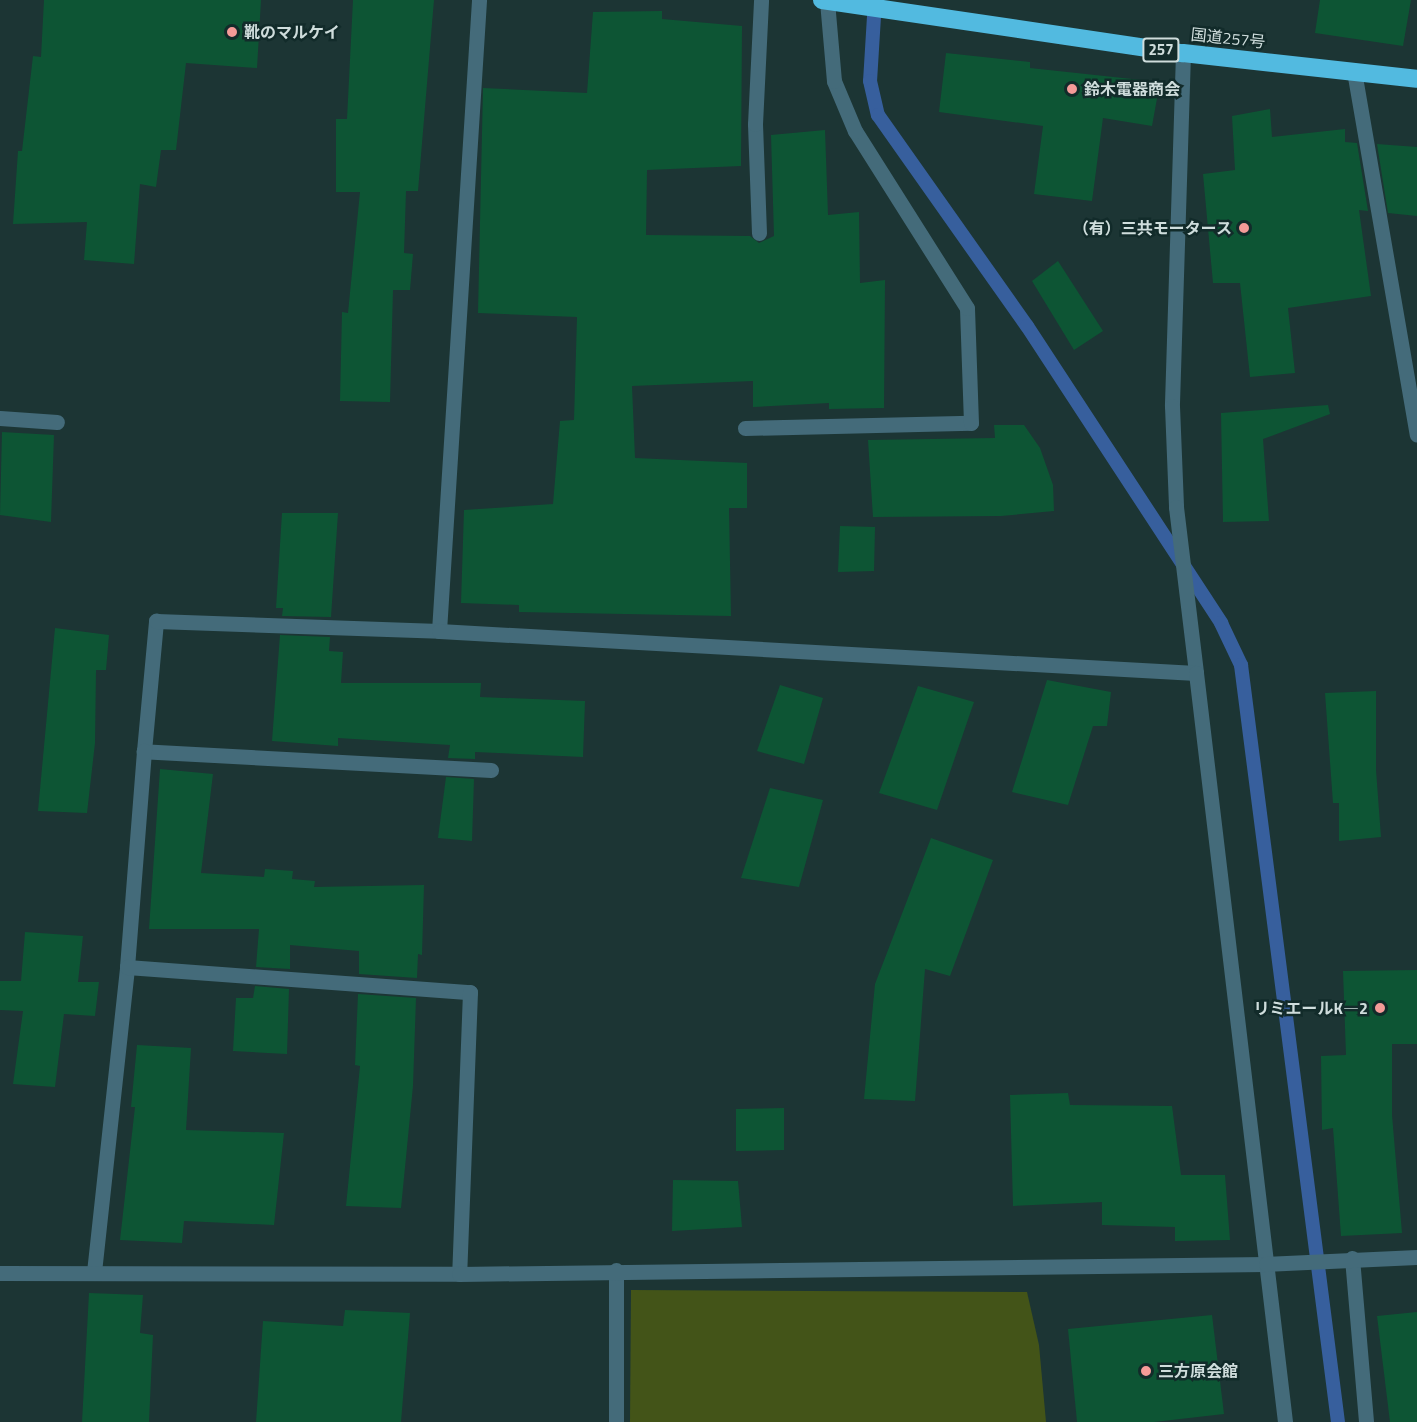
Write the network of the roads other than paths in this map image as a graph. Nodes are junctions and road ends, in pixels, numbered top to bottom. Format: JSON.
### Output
{"nodes":[{"id":1,"x":479,"y":0,"type":"edge"},
{"id":2,"x":761,"y":0,"type":"edge"},
{"id":3,"x":824,"y":0,"type":"edge"},
{"id":4,"x":1183,"y":53,"type":"junction"},
{"id":5,"x":1354,"y":71,"type":"junction"},
{"id":6,"x":1417,"y":79,"type":"edge"},
{"id":7,"x":759,"y":233,"type":"dead end"},
{"id":8,"x":0,"y":418,"type":"edge"},
{"id":9,"x":57,"y":422,"type":"dead end"},
{"id":10,"x":746,"y":428,"type":"dead end"},
{"id":11,"x":1417,"y":435,"type":"edge"},
{"id":12,"x":439,"y":631,"type":"junction"},
{"id":13,"x":1196,"y":673,"type":"junction"},
{"id":14,"x":144,"y":751,"type":"junction"},
{"id":15,"x":490,"y":770,"type":"dead end"},
{"id":16,"x":127,"y":967,"type":"junction"},
{"id":17,"x":1417,"y":1257,"type":"edge"},
{"id":18,"x":1352,"y":1258,"type":"junction"},
{"id":19,"x":1266,"y":1264,"type":"junction"},
{"id":20,"x":616,"y":1270,"type":"junction"},
{"id":21,"x":94,"y":1272,"type":"junction"},
{"id":22,"x":0,"y":1273,"type":"edge"},
{"id":23,"x":459,"y":1274,"type":"junction"},
{"id":24,"x":616,"y":1422,"type":"edge"},
{"id":25,"x":1285,"y":1422,"type":"edge"},
{"id":26,"x":1366,"y":1422,"type":"edge"}],
"edges":[{"from":1,"to":12,"type":"street"},
{"from":2,"to":7,"type":"street"},
{"from":3,"to":4,"type":"highway","name":"国道257号","number":"257"},
{"from":3,"to":10,"type":"street"},
{"from":4,"to":5,"type":"highway","name":"国道257号","number":"257"},
{"from":4,"to":13,"type":"street"},
{"from":5,"to":6,"type":"highway","name":"国道257号","number":"257"},
{"from":5,"to":11,"type":"street"},
{"from":8,"to":9,"type":"street"},
{"from":12,"to":13,"type":"street"},
{"from":12,"to":14,"type":"street"},
{"from":13,"to":19,"type":"street"},
{"from":14,"to":15,"type":"street"},
{"from":14,"to":16,"type":"street"},
{"from":16,"to":21,"type":"street"},
{"from":16,"to":23,"type":"street"},
{"from":17,"to":18,"type":"street"},
{"from":18,"to":19,"type":"street"},
{"from":18,"to":26,"type":"street"},
{"from":19,"to":20,"type":"street"},
{"from":19,"to":25,"type":"street"},
{"from":20,"to":23,"type":"street"},
{"from":20,"to":24,"type":"street"},
{"from":21,"to":22,"type":"street"},
{"from":21,"to":23,"type":"street"}]}
